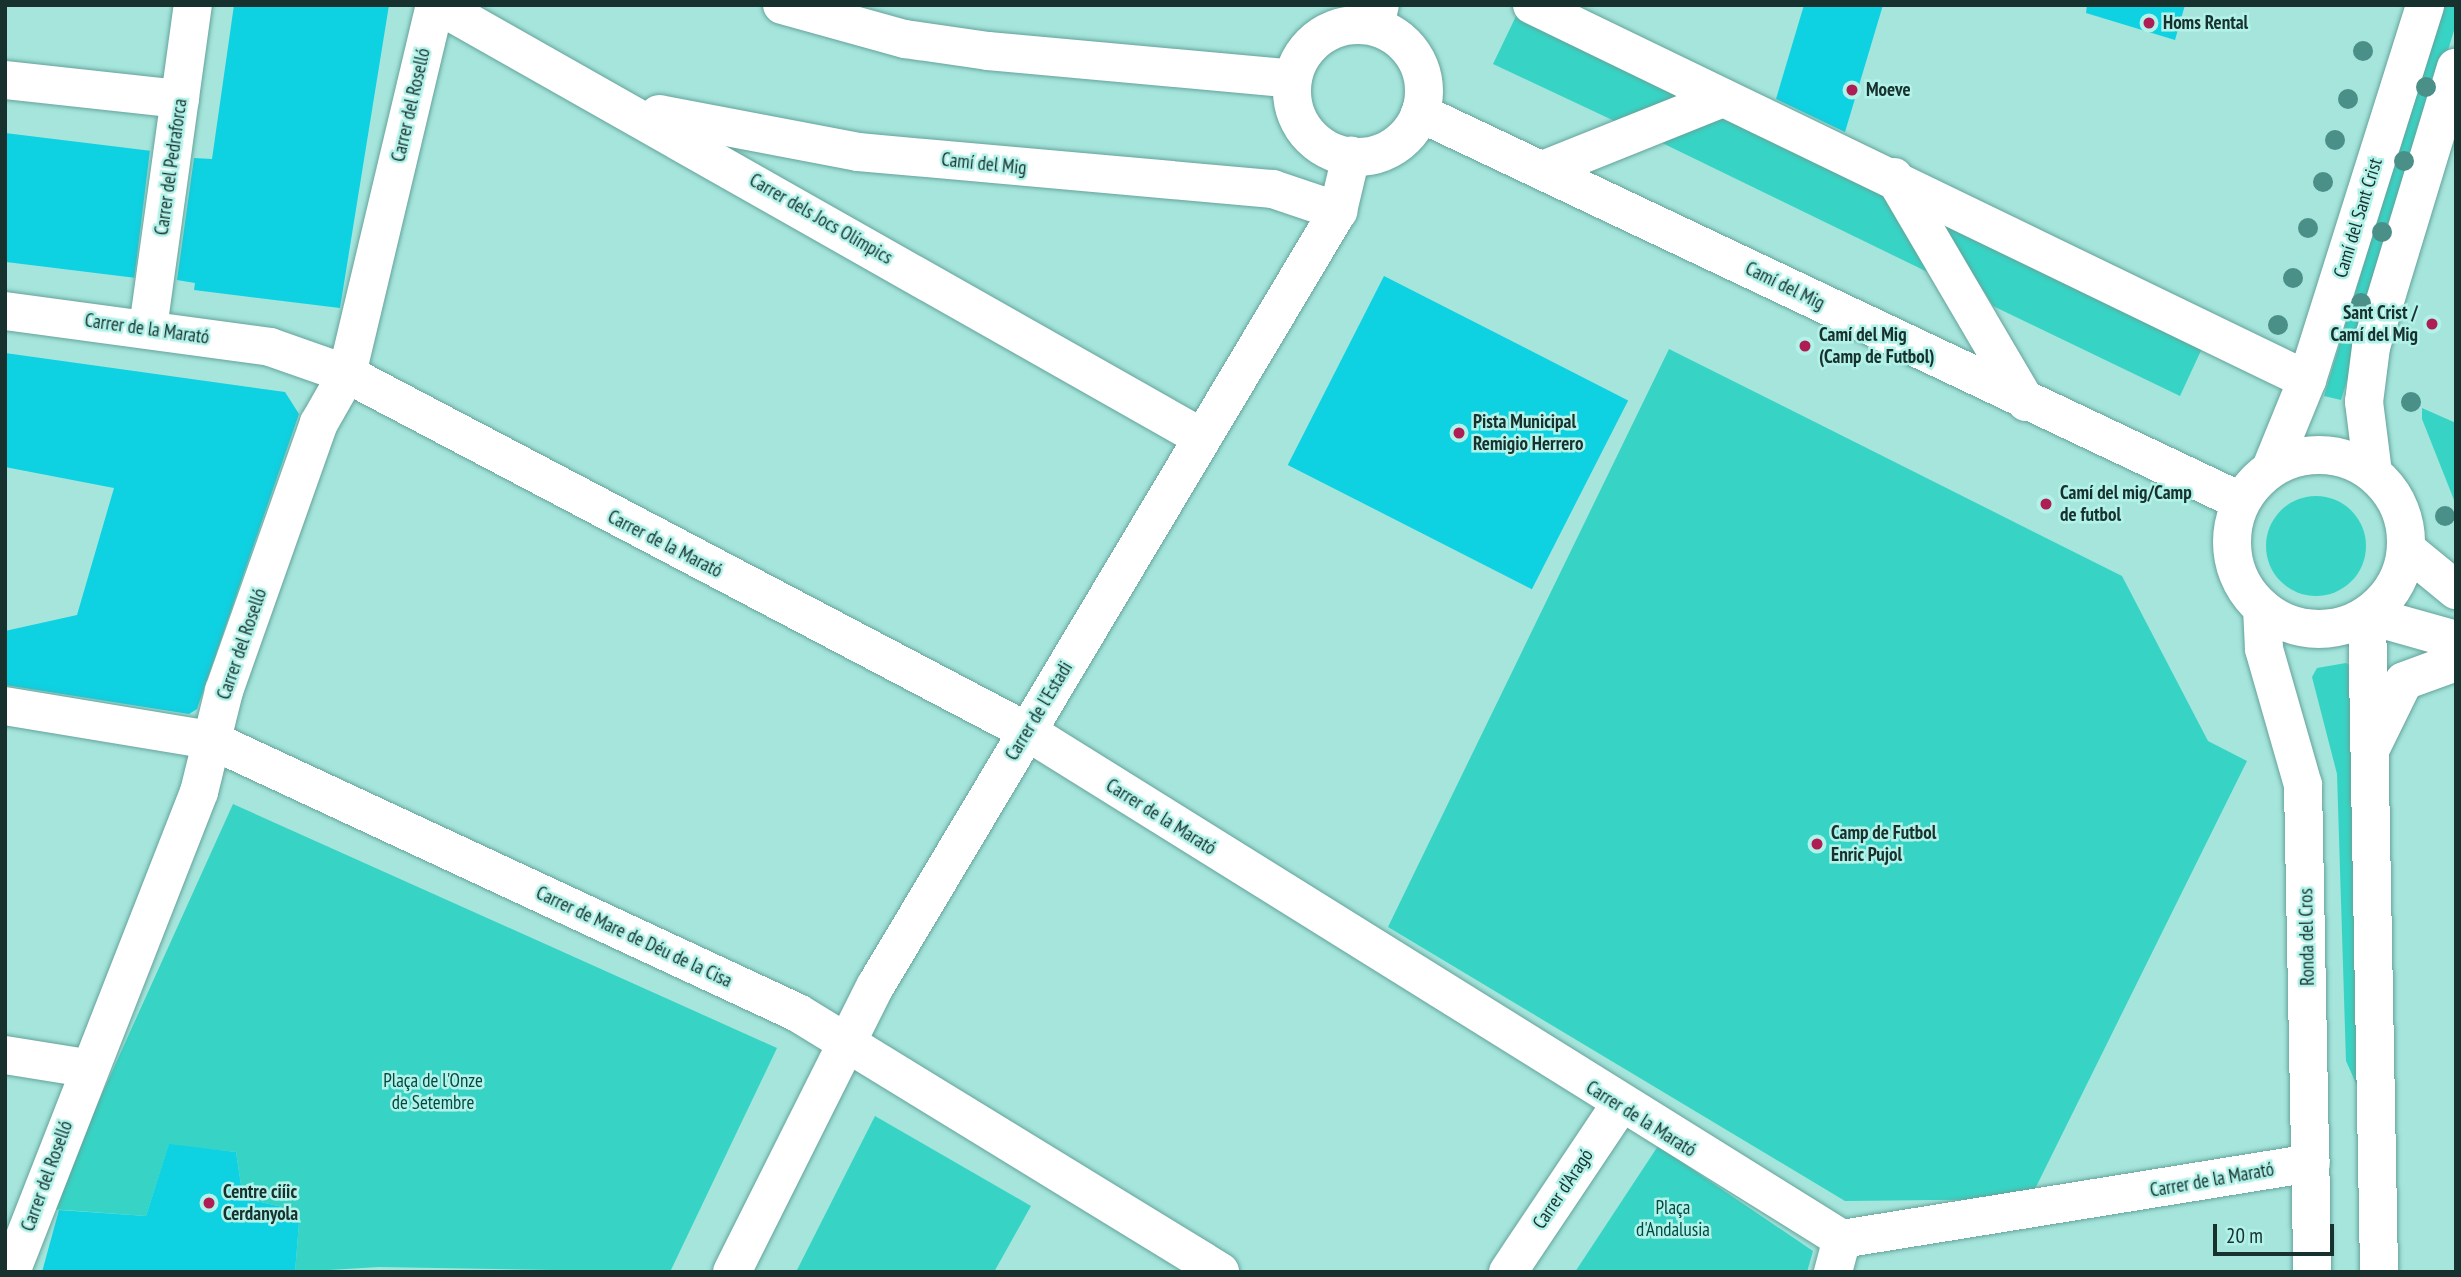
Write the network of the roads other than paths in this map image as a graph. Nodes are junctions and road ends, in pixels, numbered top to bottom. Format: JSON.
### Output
{"nodes":[{"id":1,"x":193,"y":5,"type":"edge"},
{"id":2,"x":436,"y":5,"type":"edge"},
{"id":3,"x":782,"y":5,"type":"edge"},
{"id":4,"x":1532,"y":5,"type":"edge"},
{"id":5,"x":2425,"y":5,"type":"edge"},
{"id":6,"x":1377,"y":16,"type":"edge"},
{"id":7,"x":2456,"y":68,"type":"edge"},
{"id":8,"x":1293,"y":79,"type":"junction"},
{"id":9,"x":5,"y":80,"type":"edge"},
{"id":10,"x":1723,"y":98,"type":"junction"},
{"id":11,"x":180,"y":99,"type":"junction"},
{"id":12,"x":629,"y":109,"type":"junction"},
{"id":13,"x":1420,"y":113,"type":"junction"},
{"id":14,"x":1351,"y":156,"type":"junction"},
{"id":15,"x":1543,"y":170,"type":"junction"},
{"id":16,"x":1894,"y":177,"type":"junction"},
{"id":17,"x":1338,"y":211,"type":"junction"},
{"id":18,"x":5,"y":311,"type":"edge"},
{"id":19,"x":148,"y":328,"type":"junction"},
{"id":20,"x":347,"y":373,"type":"junction"},
{"id":21,"x":2307,"y":380,"type":"junction"},
{"id":22,"x":2026,"y":402,"type":"junction"},
{"id":23,"x":1201,"y":437,"type":"junction"},
{"id":24,"x":2271,"y":468,"type":"junction"},
{"id":25,"x":2373,"y":473,"type":"junction"},
{"id":26,"x":2240,"y":501,"type":"junction"},
{"id":27,"x":2406,"y":549,"type":"junction"},
{"id":28,"x":2456,"y":590,"type":"edge"},
{"id":29,"x":2262,"y":608,"type":"junction"},
{"id":30,"x":2367,"y":615,"type":"junction"},
{"id":31,"x":2456,"y":640,"type":"edge"},
{"id":32,"x":2456,"y":662,"type":"edge"},
{"id":33,"x":5,"y":706,"type":"edge"},
{"id":34,"x":1028,"y":732,"type":"junction"},
{"id":35,"x":211,"y":740,"type":"junction"},
{"id":36,"x":2365,"y":765,"type":"junction"},
{"id":37,"x":845,"y":1041,"type":"junction"},
{"id":38,"x":5,"y":1055,"type":"edge"},
{"id":39,"x":86,"y":1068,"type":"junction"},
{"id":40,"x":1619,"y":1106,"type":"junction"},
{"id":41,"x":2311,"y":1163,"type":"junction"},
{"id":42,"x":1838,"y":1256,"type":"edge"},
{"id":43,"x":11,"y":1272,"type":"edge"},
{"id":44,"x":732,"y":1272,"type":"edge"},
{"id":45,"x":1220,"y":1272,"type":"edge"},
{"id":46,"x":1508,"y":1272,"type":"edge"},
{"id":47,"x":2312,"y":1272,"type":"edge"},
{"id":48,"x":2379,"y":1272,"type":"edge"}],
"edges":[{"from":1,"to":11,"type":"street","name":"Carrer del Pedraforca"},
{"from":2,"to":12,"type":"street","name":"Carrer dels Jocs Olímpics"},
{"from":2,"to":20,"type":"street","name":"Carrer del Roselló"},
{"from":3,"to":8,"type":"street"},
{"from":4,"to":10,"type":"street"},
{"from":5,"to":21,"type":"street","name":"Camí del Sant Crist"},
{"from":6,"to":8,"type":"street"},
{"from":6,"to":13,"type":"street"},
{"from":7,"to":25,"type":"street"},
{"from":8,"to":14,"type":"street"},
{"from":9,"to":11,"type":"street"},
{"from":10,"to":15,"type":"street"},
{"from":10,"to":16,"type":"street"},
{"from":11,"to":19,"type":"street","name":"Carrer del Pedraforca"},
{"from":12,"to":17,"type":"street","name":"Camí del Mig"},
{"from":12,"to":23,"type":"street","name":"Carrer dels Jocs Olímpics"},
{"from":13,"to":14,"type":"street"},
{"from":13,"to":15,"type":"street","name":"Camí del Mig"},
{"from":14,"to":17,"type":"street","name":"Carrer de l'Estadi"},
{"from":15,"to":22,"type":"street","name":"Camí del Mig"},
{"from":16,"to":21,"type":"street"},
{"from":16,"to":22,"type":"street"},
{"from":17,"to":23,"type":"street","name":"Carrer de l'Estadi"},
{"from":18,"to":19,"type":"street","name":"Carrer de la Marató"},
{"from":19,"to":20,"type":"street","name":"Carrer de la Marató"},
{"from":20,"to":34,"type":"street","name":"Carrer de la Marató"},
{"from":20,"to":35,"type":"street","name":"Carrer del Roselló"},
{"from":21,"to":24,"type":"street","name":"Camí del Sant Crist"},
{"from":22,"to":26,"type":"street","name":"Camí del Mig"},
{"from":23,"to":34,"type":"street","name":"Carrer de l'Estadi"},
{"from":24,"to":25,"type":"street"},
{"from":24,"to":26,"type":"street"},
{"from":25,"to":27,"type":"street"},
{"from":26,"to":29,"type":"street"},
{"from":27,"to":28,"type":"street"},
{"from":27,"to":30,"type":"street"},
{"from":29,"to":30,"type":"street"},
{"from":29,"to":41,"type":"street","name":"Ronda del Cros"},
{"from":30,"to":31,"type":"street"},
{"from":30,"to":36,"type":"street"},
{"from":32,"to":36,"type":"street"},
{"from":33,"to":35,"type":"street","name":"Carrer de Mare de Déu de la Cisa"},
{"from":34,"to":37,"type":"street","name":"Carrer de l'Estadi"},
{"from":34,"to":40,"type":"street","name":"Carrer de la Marató"},
{"from":35,"to":37,"type":"street","name":"Carrer de Mare de Déu de la Cisa"},
{"from":35,"to":39,"type":"street","name":"Carrer del Roselló"},
{"from":36,"to":48,"type":"street"},
{"from":37,"to":44,"type":"street","name":"Carrer de l'Estadi"},
{"from":37,"to":45,"type":"street","name":"Carrer de Mare de Déu de la Cisa"},
{"from":38,"to":39,"type":"street"},
{"from":39,"to":43,"type":"street","name":"Carrer del Roselló"},
{"from":40,"to":42,"type":"street","name":"Carrer de la Marató"},
{"from":40,"to":46,"type":"street","name":"Carrer d'Aragó"},
{"from":41,"to":42,"type":"street","name":"Carrer de la Marató"},
{"from":41,"to":47,"type":"street","name":"Ronda del Cros"}]}
